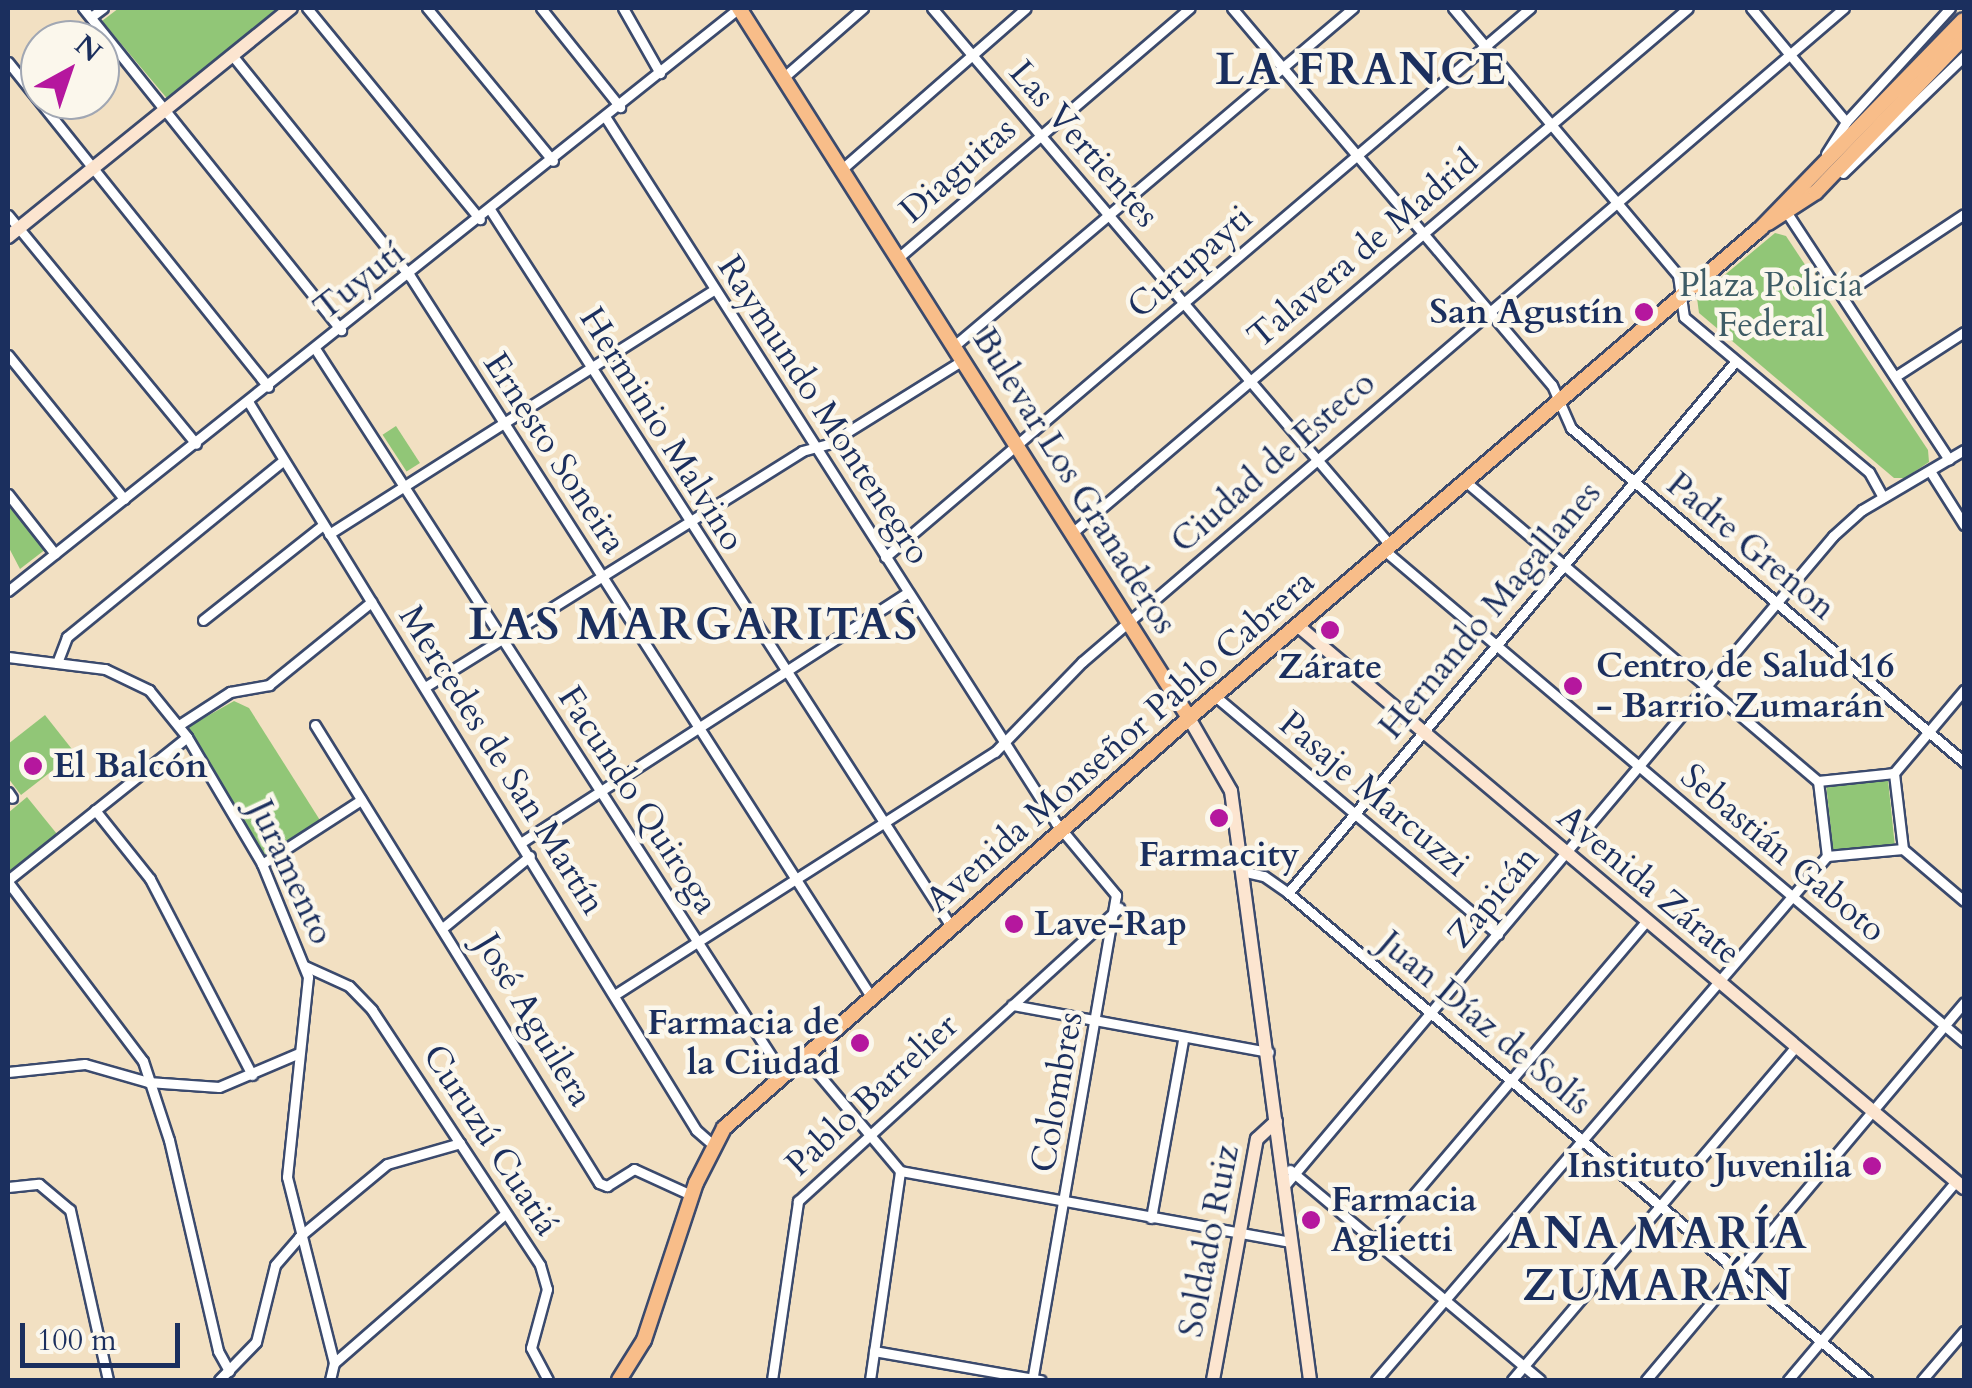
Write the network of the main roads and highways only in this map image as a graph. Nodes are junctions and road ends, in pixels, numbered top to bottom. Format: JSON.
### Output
{"nodes":[{"id":1,"x":291,"y":8,"type":"edge"},
{"id":2,"x":739,"y":8,"type":"edge"},
{"id":3,"x":1963,"y":20,"type":"edge"},
{"id":4,"x":1964,"y":37,"type":"edge"},
{"id":5,"x":1767,"y":223,"type":"junction"},
{"id":6,"x":13,"y":233,"type":"edge"},
{"id":7,"x":1296,"y":625,"type":"junction"},
{"id":8,"x":1190,"y":718,"type":"junction"},
{"id":9,"x":1276,"y":1121,"type":"junction"},
{"id":10,"x":1960,"y":1185,"type":"edge"},
{"id":11,"x":618,"y":1380,"type":"edge"},
{"id":12,"x":1212,"y":1380,"type":"edge"},
{"id":13,"x":1310,"y":1380,"type":"edge"}],
"edges":[{"from":1,"to":6,"type":"main road"},
{"from":2,"to":8,"type":"main road","name":"Bulevar Los Granaderos"},
{"from":3,"to":5,"type":"main road","name":"Avenida Monseñor Pablo Cabrera"},
{"from":4,"to":5,"type":"main road","name":"Avenida Monseñor Pablo Cabrera"},
{"from":5,"to":7,"type":"main road","name":"Avenida Monseñor Pablo Cabrera"},
{"from":7,"to":8,"type":"main road","name":"Avenida Monseñor Pablo Cabrera"},
{"from":7,"to":10,"type":"main road","name":"Avenida Zárate"},
{"from":8,"to":9,"type":"main road","name":"Bulevar Los Granaderos"},
{"from":8,"to":11,"type":"main road","name":"Avenida Monseñor Pablo Cabrera"},
{"from":9,"to":12,"type":"main road","name":"Soldado Ruiz"},
{"from":9,"to":13,"type":"main road","name":"Bulevar Los Granaderos"}]}
